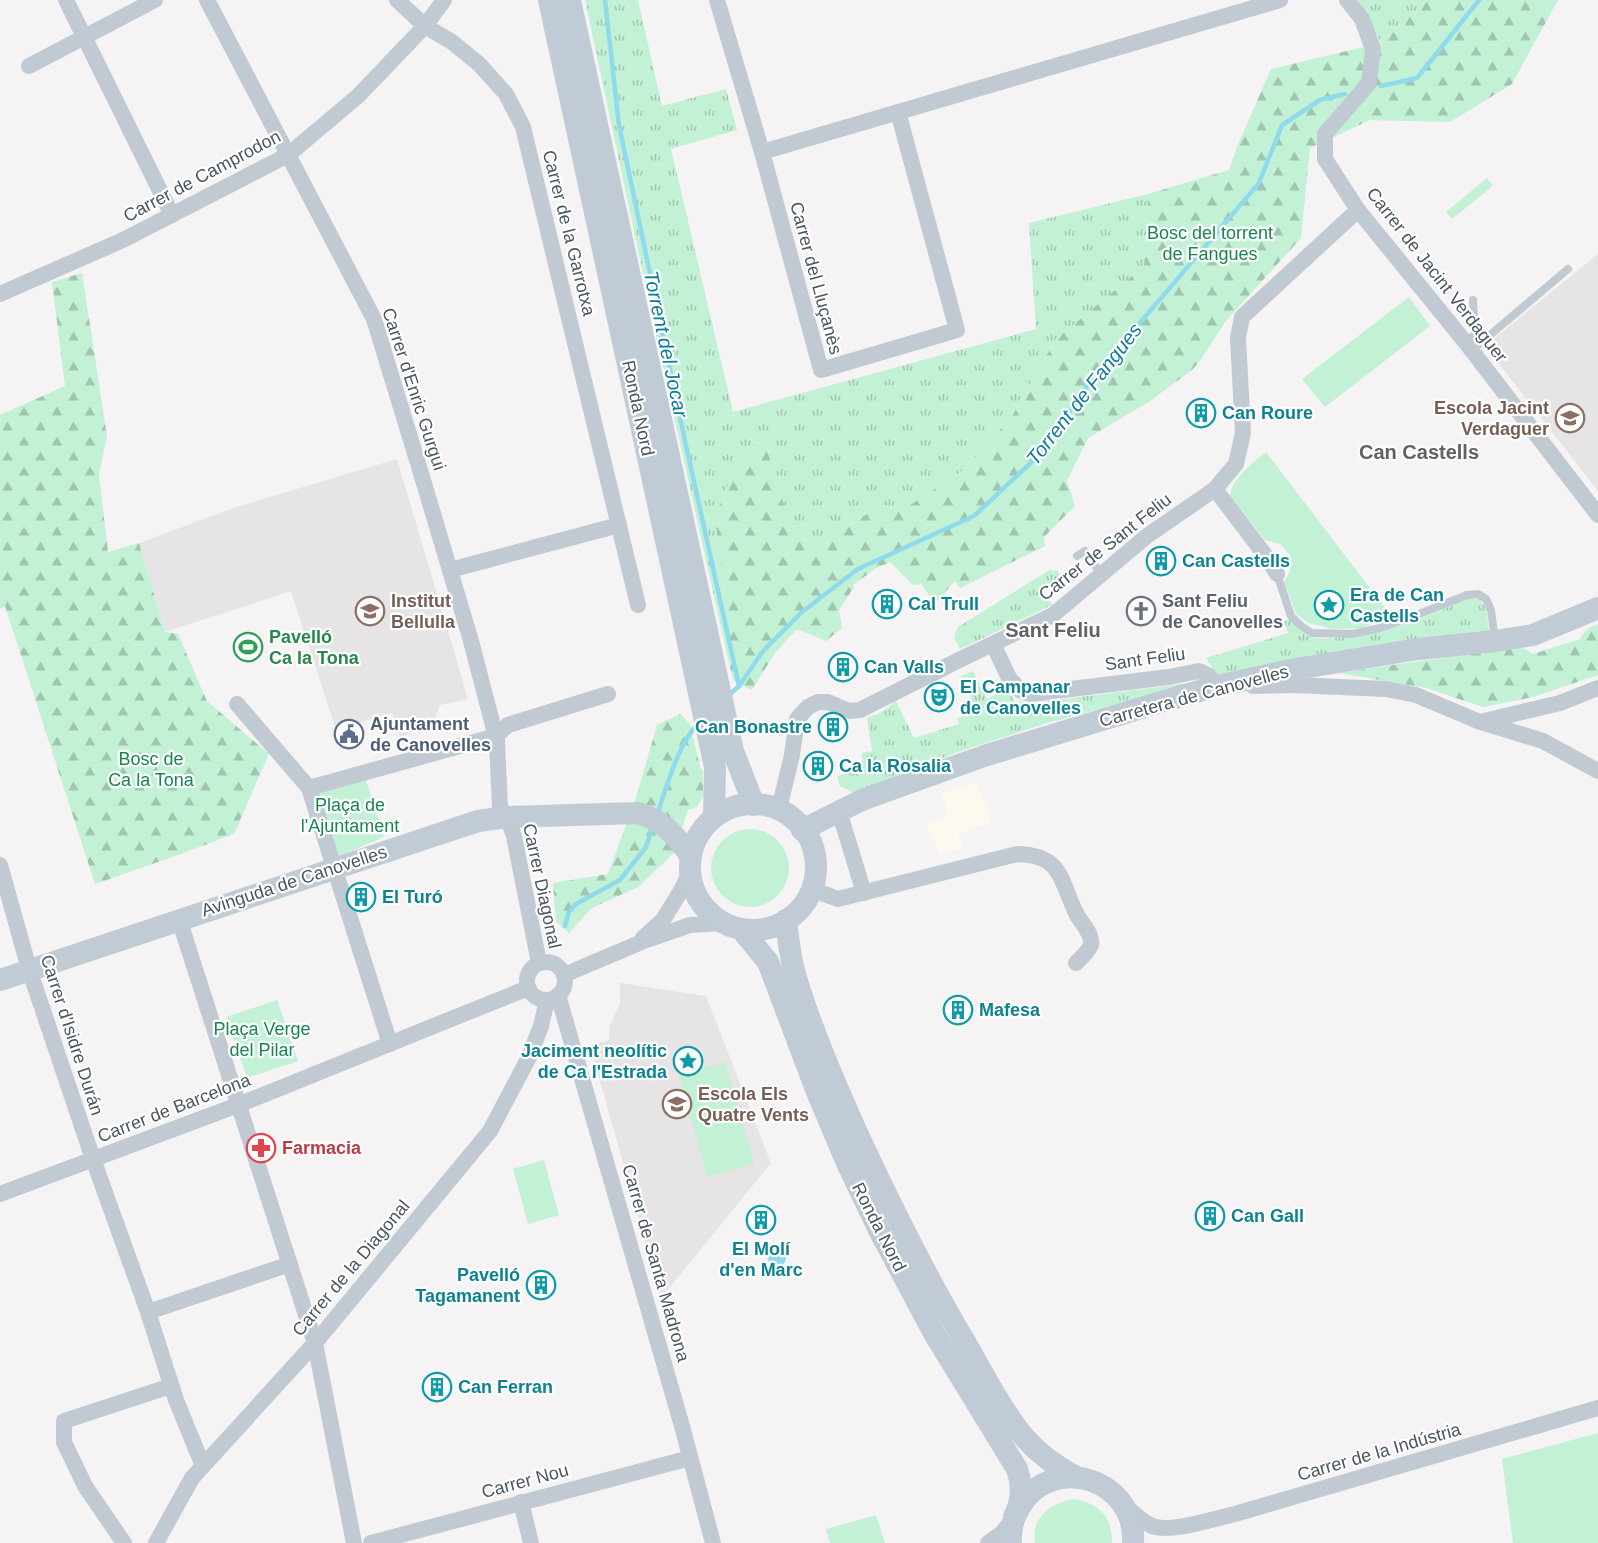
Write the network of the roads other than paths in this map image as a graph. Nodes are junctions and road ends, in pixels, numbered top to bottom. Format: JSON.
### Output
{"nodes":[{"id":1,"x":66,"y":0,"type":"edge"},
{"id":2,"x":155,"y":0,"type":"edge"},
{"id":3,"x":207,"y":0,"type":"edge"},
{"id":4,"x":397,"y":0,"type":"edge"},
{"id":5,"x":444,"y":0,"type":"edge"},
{"id":6,"x":549,"y":0,"type":"edge"},
{"id":7,"x":570,"y":0,"type":"edge"},
{"id":8,"x":717,"y":0,"type":"edge"},
{"id":9,"x":1280,"y":0,"type":"edge"},
{"id":10,"x":1347,"y":0,"type":"edge"},
{"id":11,"x":425,"y":26,"type":"junction"},
{"id":12,"x":84,"y":37,"type":"junction"},
{"id":13,"x":29,"y":66,"type":"dead end"},
{"id":14,"x":898,"y":112,"type":"junction"},
{"id":15,"x":762,"y":152,"type":"junction"},
{"id":16,"x":288,"y":155,"type":"junction"},
{"id":17,"x":1358,"y":210,"type":"junction"},
{"id":18,"x":172,"y":215,"type":"junction"},
{"id":19,"x":1568,"y":269,"type":"dead end"},
{"id":20,"x":0,"y":294,"type":"edge"},
{"id":21,"x":1473,"y":300,"type":"dead end"},
{"id":22,"x":1468,"y":347,"type":"junction"},
{"id":23,"x":1215,"y":489,"type":"junction"},
{"id":24,"x":1598,"y":515,"type":"edge"},
{"id":25,"x":619,"y":525,"type":"junction"},
{"id":26,"x":1077,"y":556,"type":"dead end"},
{"id":27,"x":450,"y":570,"type":"junction"},
{"id":28,"x":1101,"y":574,"type":"junction"},
{"id":29,"x":1277,"y":574,"type":"joint"},
{"id":30,"x":638,"y":605,"type":"dead end"},
{"id":31,"x":1598,"y":608,"type":"edge"},
{"id":32,"x":1495,"y":641,"type":"junction"},
{"id":33,"x":993,"y":644,"type":"junction"},
{"id":34,"x":1217,"y":686,"type":"junction"},
{"id":35,"x":1598,"y":688,"type":"edge"},
{"id":36,"x":608,"y":694,"type":"dead end"},
{"id":37,"x":237,"y":704,"type":"dead end"},
{"id":38,"x":710,"y":711,"type":"junction"},
{"id":39,"x":1480,"y":722,"type":"junction"},
{"id":40,"x":496,"y":736,"type":"junction"},
{"id":41,"x":1598,"y":771,"type":"edge"},
{"id":42,"x":309,"y":788,"type":"junction"},
{"id":43,"x":754,"y":805,"type":"junction"},
{"id":44,"x":778,"y":809,"type":"junction"},
{"id":45,"x":839,"y":811,"type":"junction"},
{"id":46,"x":507,"y":817,"type":"junction"},
{"id":47,"x":714,"y":817,"type":"junction"},
{"id":48,"x":802,"y":831,"type":"junction"},
{"id":49,"x":690,"y":863,"type":"junction"},
{"id":50,"x":0,"y":865,"type":"edge"},
{"id":51,"x":334,"y":868,"type":"junction"},
{"id":52,"x":811,"y":889,"type":"junction"},
{"id":53,"x":864,"y":893,"type":"junction"},
{"id":54,"x":179,"y":919,"type":"junction"},
{"id":55,"x":786,"y":920,"type":"junction"},
{"id":56,"x":732,"y":927,"type":"junction"},
{"id":57,"x":635,"y":945,"type":"junction"},
{"id":58,"x":539,"y":963,"type":"junction"},
{"id":59,"x":1076,"y":963,"type":"dead end"},
{"id":60,"x":29,"y":969,"type":"junction"},
{"id":61,"x":564,"y":975,"type":"junction"},
{"id":62,"x":0,"y":980,"type":"edge"},
{"id":63,"x":528,"y":988,"type":"junction"},
{"id":64,"x":553,"y":998,"type":"junction"},
{"id":65,"x":390,"y":1044,"type":"junction"},
{"id":66,"x":238,"y":1105,"type":"junction"},
{"id":67,"x":93,"y":1160,"type":"junction"},
{"id":68,"x":0,"y":1194,"type":"edge"},
{"id":69,"x":290,"y":1264,"type":"junction"},
{"id":70,"x":148,"y":1312,"type":"junction"},
{"id":71,"x":315,"y":1343,"type":"junction"},
{"id":72,"x":171,"y":1386,"type":"junction"},
{"id":73,"x":1598,"y":1408,"type":"edge"},
{"id":74,"x":690,"y":1458,"type":"junction"},
{"id":75,"x":203,"y":1466,"type":"junction"},
{"id":76,"x":1076,"y":1477,"type":"junction"},
{"id":77,"x":521,"y":1503,"type":"junction"},
{"id":78,"x":1123,"y":1504,"type":"junction"},
{"id":79,"x":1014,"y":1517,"type":"junction"},
{"id":80,"x":1170,"y":1528,"type":"junction"},
{"id":81,"x":124,"y":1543,"type":"edge"},
{"id":82,"x":156,"y":1543,"type":"edge"},
{"id":83,"x":354,"y":1543,"type":"edge"},
{"id":84,"x":371,"y":1543,"type":"edge"},
{"id":85,"x":531,"y":1543,"type":"edge"},
{"id":86,"x":713,"y":1543,"type":"edge"},
{"id":87,"x":988,"y":1543,"type":"edge"},
{"id":88,"x":1011,"y":1543,"type":"edge"},
{"id":89,"x":1133,"y":1543,"type":"edge"},
{"id":90,"x":1141,"y":1543,"type":"edge"}],
"edges":[{"from":1,"to":12,"type":"street"},
{"from":2,"to":12,"type":"street"},
{"from":3,"to":16,"type":"street","name":"Carrer d'Enric Gurgui"},
{"from":4,"to":11,"type":"street","name":"Carrer de la Garrotxa"},
{"from":5,"to":11,"type":"street","name":"Carrer de Camprodon"},
{"from":6,"to":38,"type":"main road","name":"Ronda Nord"},
{"from":7,"to":38,"type":"main road","name":"Ronda Nord"},
{"from":8,"to":15,"type":"street"},
{"from":9,"to":14,"type":"street"},
{"from":10,"to":17,"type":"street","name":"Carrer de Jacint Verdaguer"},
{"from":11,"to":16,"type":"street","name":"Carrer de Camprodon"},
{"from":11,"to":25,"type":"street","name":"Carrer de la Garrotxa"},
{"from":12,"to":13,"type":"street"},
{"from":12,"to":18,"type":"street"},
{"from":14,"to":15,"type":"street"},
{"from":14,"to":15,"type":"street","name":"Carrer del Lluçanès"},
{"from":16,"to":18,"type":"street","name":"Carrer de Camprodon"},
{"from":16,"to":27,"type":"street","name":"Carrer d'Enric Gurgui"},
{"from":17,"to":22,"type":"street","name":"Carrer de Jacint Verdaguer"},
{"from":17,"to":23,"type":"street","name":"Carrer de Sant Feliu"},
{"from":18,"to":20,"type":"street","name":"Carrer de Camprodon"},
{"from":19,"to":22,"type":"lane"},
{"from":21,"to":22,"type":"lane"},
{"from":22,"to":24,"type":"street","name":"Carrer de Jacint Verdaguer"},
{"from":23,"to":28,"type":"street","name":"Carrer de Sant Feliu"},
{"from":23,"to":29,"type":"street"},
{"from":25,"to":27,"type":"street"},
{"from":25,"to":30,"type":"street","name":"Carrer de la Garrotxa"},
{"from":26,"to":28,"type":"lane"},
{"from":27,"to":40,"type":"street","name":"Carrer d'Enric Gurgui"},
{"from":28,"to":33,"type":"street","name":"Carrer de Sant Feliu"},
{"from":29,"to":32,"type":"lane"},
{"from":31,"to":32,"type":"main road","name":"Carretera de Canovelles"},
{"from":32,"to":34,"type":"main road","name":"Carretera de Canovelles"},
{"from":33,"to":34,"type":"street","name":"Sant Feliu"},
{"from":33,"to":44,"type":"street","name":"Carrer de Sant Feliu"},
{"from":34,"to":39,"type":"street"},
{"from":34,"to":45,"type":"main road","name":"Carretera de Canovelles"},
{"from":35,"to":39,"type":"street"},
{"from":36,"to":40,"type":"street"},
{"from":37,"to":42,"type":"street"},
{"from":38,"to":43,"type":"main road","name":"Ronda Nord"},
{"from":38,"to":47,"type":"main road","name":"Ronda Nord"},
{"from":39,"to":41,"type":"street"},
{"from":40,"to":42,"type":"street"},
{"from":40,"to":46,"type":"street","name":"Carrer d'Enric Gurgui"},
{"from":42,"to":51,"type":"street"},
{"from":43,"to":44,"type":"main road"},
{"from":43,"to":47,"type":"main road"},
{"from":44,"to":48,"type":"main road"},
{"from":45,"to":48,"type":"main road","name":"Carretera de Canovelles"},
{"from":45,"to":53,"type":"street"},
{"from":46,"to":49,"type":"main road","name":"Avinguda de Canovelles"},
{"from":46,"to":51,"type":"main road","name":"Avinguda de Canovelles"},
{"from":46,"to":58,"type":"street","name":"Carrer Diagonal"},
{"from":47,"to":49,"type":"main road"},
{"from":48,"to":52,"type":"main road"},
{"from":49,"to":56,"type":"main road"},
{"from":49,"to":57,"type":"street"},
{"from":50,"to":60,"type":"street","name":"Carrer d'Isidre Durán"},
{"from":51,"to":54,"type":"main road","name":"Avinguda de Canovelles"},
{"from":51,"to":65,"type":"street"},
{"from":52,"to":53,"type":"street"},
{"from":52,"to":55,"type":"main road"},
{"from":53,"to":59,"type":"street"},
{"from":54,"to":60,"type":"main road","name":"Avinguda de Canovelles"},
{"from":54,"to":66,"type":"street"},
{"from":55,"to":56,"type":"main road"},
{"from":55,"to":76,"type":"main road","name":"Ronda Nord"},
{"from":56,"to":57,"type":"street"},
{"from":56,"to":79,"type":"main road","name":"Ronda Nord"},
{"from":57,"to":61,"type":"street"},
{"from":58,"to":61,"type":"street"},
{"from":58,"to":63,"type":"street"},
{"from":60,"to":62,"type":"main road","name":"Avinguda de Canovelles"},
{"from":60,"to":67,"type":"street","name":"Carrer d'Isidre Durán"},
{"from":61,"to":64,"type":"street"},
{"from":63,"to":64,"type":"street"},
{"from":63,"to":65,"type":"street","name":"Carrer de Barcelona"},
{"from":64,"to":71,"type":"street","name":"Carrer de la Diagonal"},
{"from":64,"to":74,"type":"street","name":"Carrer de Santa Madrona"},
{"from":65,"to":66,"type":"street","name":"Carrer de Barcelona"},
{"from":66,"to":67,"type":"street","name":"Carrer de Barcelona"},
{"from":66,"to":69,"type":"street"},
{"from":67,"to":68,"type":"street","name":"Carrer de Barcelona"},
{"from":67,"to":70,"type":"street","name":"Carrer d'Isidre Durán"},
{"from":69,"to":70,"type":"street"},
{"from":69,"to":71,"type":"street"},
{"from":70,"to":72,"type":"street","name":"Carrer d'Isidre Durán"},
{"from":71,"to":75,"type":"street","name":"Carrer de la Diagonal"},
{"from":71,"to":83,"type":"street"},
{"from":72,"to":75,"type":"street","name":"Carrer d'Isidre Durán"},
{"from":72,"to":81,"type":"street"},
{"from":73,"to":80,"type":"street","name":"Carrer de la Indústria"},
{"from":74,"to":77,"type":"street","name":"Carrer Nou"},
{"from":74,"to":86,"type":"street","name":"Carrer de Santa Madrona"},
{"from":75,"to":82,"type":"street","name":"Carrer de la Diagonal"},
{"from":76,"to":78,"type":"main road"},
{"from":76,"to":79,"type":"main road"},
{"from":77,"to":84,"type":"street","name":"Carrer Nou"},
{"from":77,"to":85,"type":"street"},
{"from":78,"to":80,"type":"street"},
{"from":78,"to":89,"type":"main road"},
{"from":79,"to":87,"type":"street"},
{"from":79,"to":88,"type":"main road","name":"Ronda Nord"},
{"from":80,"to":90,"type":"street"}]}
